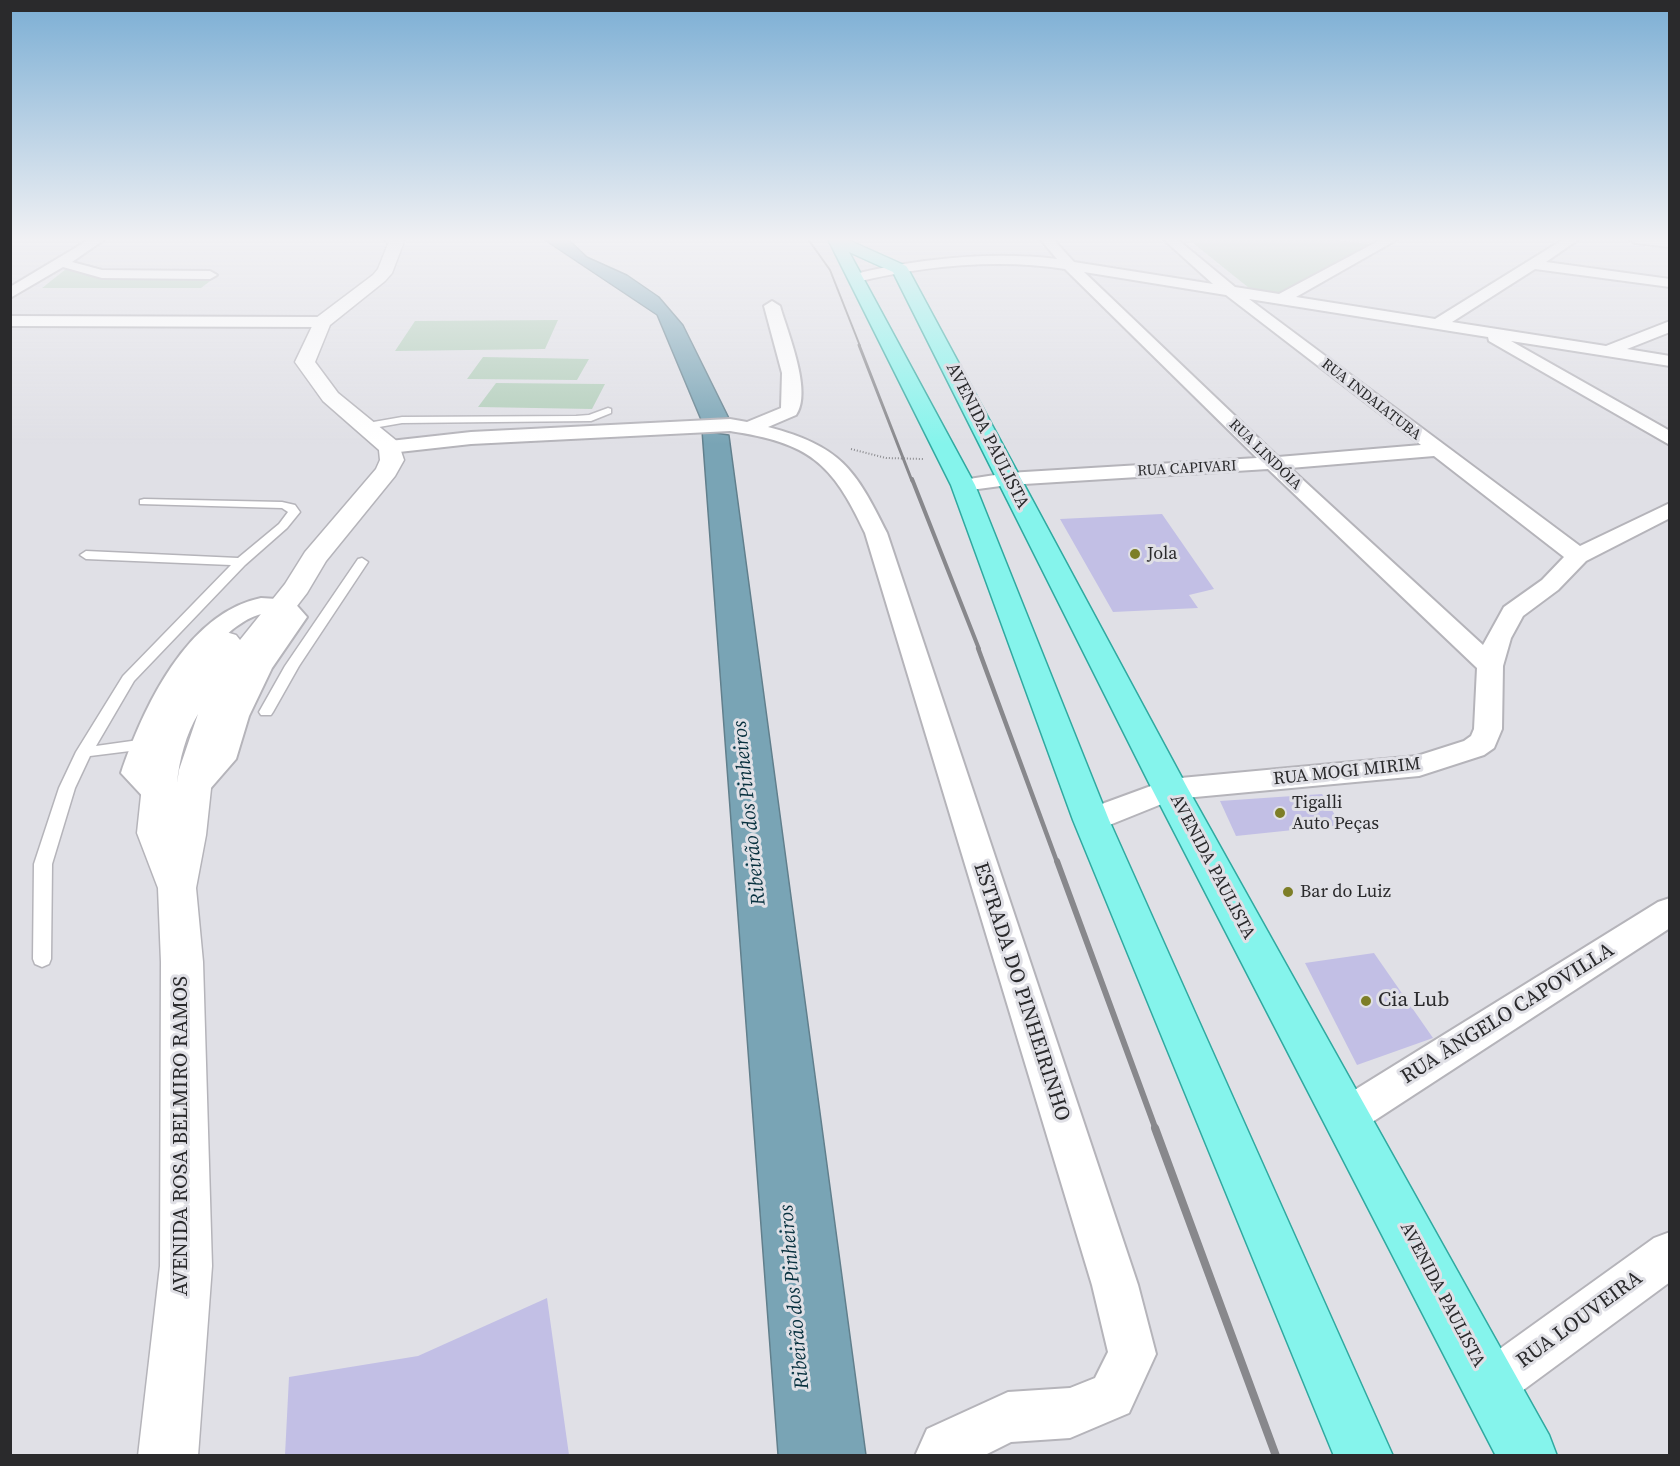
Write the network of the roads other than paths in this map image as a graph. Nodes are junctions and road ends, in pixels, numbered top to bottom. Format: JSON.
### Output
{"nodes":[{"id":1,"x":341,"y":307,"type":"edge"},
{"id":2,"x":772,"y":307,"type":"edge"},
{"id":3,"x":871,"y":307,"type":"edge"},
{"id":4,"x":920,"y":307,"type":"edge"},
{"id":5,"x":1112,"y":307,"type":"edge"},
{"id":6,"x":1251,"y":307,"type":"edge"},
{"id":7,"x":1342,"y":307,"type":"edge"},
{"id":8,"x":1464,"y":307,"type":"edge"},
{"id":9,"x":10,"y":321,"type":"edge"},
{"id":10,"x":322,"y":322,"type":"junction"},
{"id":11,"x":1439,"y":323,"type":"junction"},
{"id":12,"x":1670,"y":326,"type":"edge"},
{"id":13,"x":1481,"y":330,"type":"junction"},
{"id":14,"x":1610,"y":351,"type":"junction"},
{"id":15,"x":1670,"y":361,"type":"edge"},
{"id":16,"x":608,"y":411,"type":"dead end"},
{"id":17,"x":362,"y":427,"type":"junction"},
{"id":18,"x":800,"y":436,"type":"junction"},
{"id":19,"x":1670,"y":439,"type":"edge"},
{"id":20,"x":390,"y":447,"type":"junction"},
{"id":21,"x":1437,"y":450,"type":"junction"},
{"id":22,"x":1273,"y":464,"type":"junction"},
{"id":23,"x":955,"y":471,"type":"junction"},
{"id":24,"x":1008,"y":479,"type":"junction"},
{"id":25,"x":144,"y":502,"type":"dead end"},
{"id":26,"x":1670,"y":509,"type":"edge"},
{"id":27,"x":86,"y":555,"type":"dead end"},
{"id":28,"x":1578,"y":556,"type":"junction"},
{"id":29,"x":241,"y":562,"type":"junction"},
{"id":30,"x":362,"y":562,"type":"dead end"},
{"id":31,"x":260,"y":610,"type":"junction"},
{"id":32,"x":1490,"y":666,"type":"junction"},
{"id":33,"x":209,"y":687,"type":"junction"},
{"id":34,"x":266,"y":712,"type":"dead end"},
{"id":35,"x":146,"y":744,"type":"junction"},
{"id":36,"x":84,"y":752,"type":"junction"},
{"id":37,"x":194,"y":780,"type":"junction"},
{"id":38,"x":1170,"y":789,"type":"junction"},
{"id":39,"x":159,"y":795,"type":"junction"},
{"id":40,"x":1091,"y":820,"type":"junction"},
{"id":41,"x":177,"y":888,"type":"junction"},
{"id":42,"x":1670,"y":911,"type":"edge"},
{"id":43,"x":42,"y":959,"type":"dead end"},
{"id":44,"x":1347,"y":1117,"type":"junction"},
{"id":45,"x":1670,"y":1254,"type":"edge"},
{"id":46,"x":1490,"y":1385,"type":"junction"},
{"id":47,"x":168,"y":1455,"type":"edge"},
{"id":48,"x":940,"y":1455,"type":"edge"},
{"id":49,"x":1365,"y":1455,"type":"edge"},
{"id":50,"x":1528,"y":1455,"type":"edge"}],
"edges":[{"from":1,"to":10,"type":"main road"},
{"from":2,"to":18,"type":"street"},
{"from":3,"to":23,"type":"main road"},
{"from":4,"to":24,"type":"main road","name":"AVENIDA PAULISTA"},
{"from":5,"to":22,"type":"street","name":"RUA LINDÓIA"},
{"from":6,"to":21,"type":"street","name":"RUA INDAIATUBA"},
{"from":7,"to":11,"type":"street"},
{"from":8,"to":11,"type":"street"},
{"from":9,"to":10,"type":"street"},
{"from":10,"to":17,"type":"main road"},
{"from":11,"to":13,"type":"street"},
{"from":12,"to":14,"type":"street"},
{"from":13,"to":14,"type":"street"},
{"from":13,"to":19,"type":"street"},
{"from":14,"to":15,"type":"street"},
{"from":16,"to":17,"type":"lane"},
{"from":17,"to":20,"type":"main road"},
{"from":18,"to":20,"type":"street","name":"ESTRADA DO PINHEIRINHO"},
{"from":18,"to":48,"type":"street","name":"ESTRADA DO PINHEIRINHO"},
{"from":20,"to":31,"type":"main road","name":"AVENIDA ROSA BELMIRO RAMOS"},
{"from":21,"to":22,"type":"street","name":"RUA CAPIVARI"},
{"from":21,"to":28,"type":"street","name":"RUA INDAIATUBA"},
{"from":22,"to":24,"type":"street","name":"RUA CAPIVARI"},
{"from":22,"to":32,"type":"street","name":"RUA LINDÓIA"},
{"from":23,"to":24,"type":"street","name":"RUA CAPIVARI"},
{"from":23,"to":40,"type":"main road"},
{"from":24,"to":38,"type":"main road","name":"AVENIDA PAULISTA"},
{"from":25,"to":29,"type":"lane"},
{"from":26,"to":28,"type":"street","name":"RUA MOGI MIRIM"},
{"from":27,"to":29,"type":"lane"},
{"from":28,"to":32,"type":"street","name":"RUA MOGI MIRIM"},
{"from":29,"to":36,"type":"lane"},
{"from":30,"to":34,"type":"lane"},
{"from":31,"to":33,"type":"main road","name":"AVENIDA ROSA BELMIRO RAMOS"},
{"from":31,"to":33,"type":"main road","name":"AVENIDA ROSA BELMIRO RAMOS"},
{"from":31,"to":35,"type":"street"},
{"from":31,"to":37,"type":"street"},
{"from":32,"to":38,"type":"street","name":"RUA MOGI MIRIM"},
{"from":33,"to":37,"type":"main road"},
{"from":33,"to":39,"type":"main road","name":"AVENIDA ROSA BELMIRO RAMOS"},
{"from":35,"to":36,"type":"lane"},
{"from":35,"to":39,"type":"street"},
{"from":36,"to":43,"type":"lane"},
{"from":37,"to":39,"type":"street"},
{"from":37,"to":41,"type":"main road","name":"AVENIDA ROSA BELMIRO RAMOS"},
{"from":38,"to":40,"type":"street","name":"RUA MOGI MIRIM"},
{"from":38,"to":44,"type":"main road","name":"AVENIDA PAULISTA"},
{"from":39,"to":41,"type":"main road","name":"AVENIDA ROSA BELMIRO RAMOS"},
{"from":40,"to":49,"type":"main road"},
{"from":41,"to":47,"type":"main road","name":"AVENIDA ROSA BELMIRO RAMOS"},
{"from":42,"to":44,"type":"street","name":"RUA ÂNGELO CAPOVILLA"},
{"from":44,"to":46,"type":"main road","name":"AVENIDA PAULISTA"},
{"from":45,"to":46,"type":"street","name":"RUA LOUVEIRA"},
{"from":46,"to":50,"type":"main road","name":"AVENIDA PAULISTA"}]}
